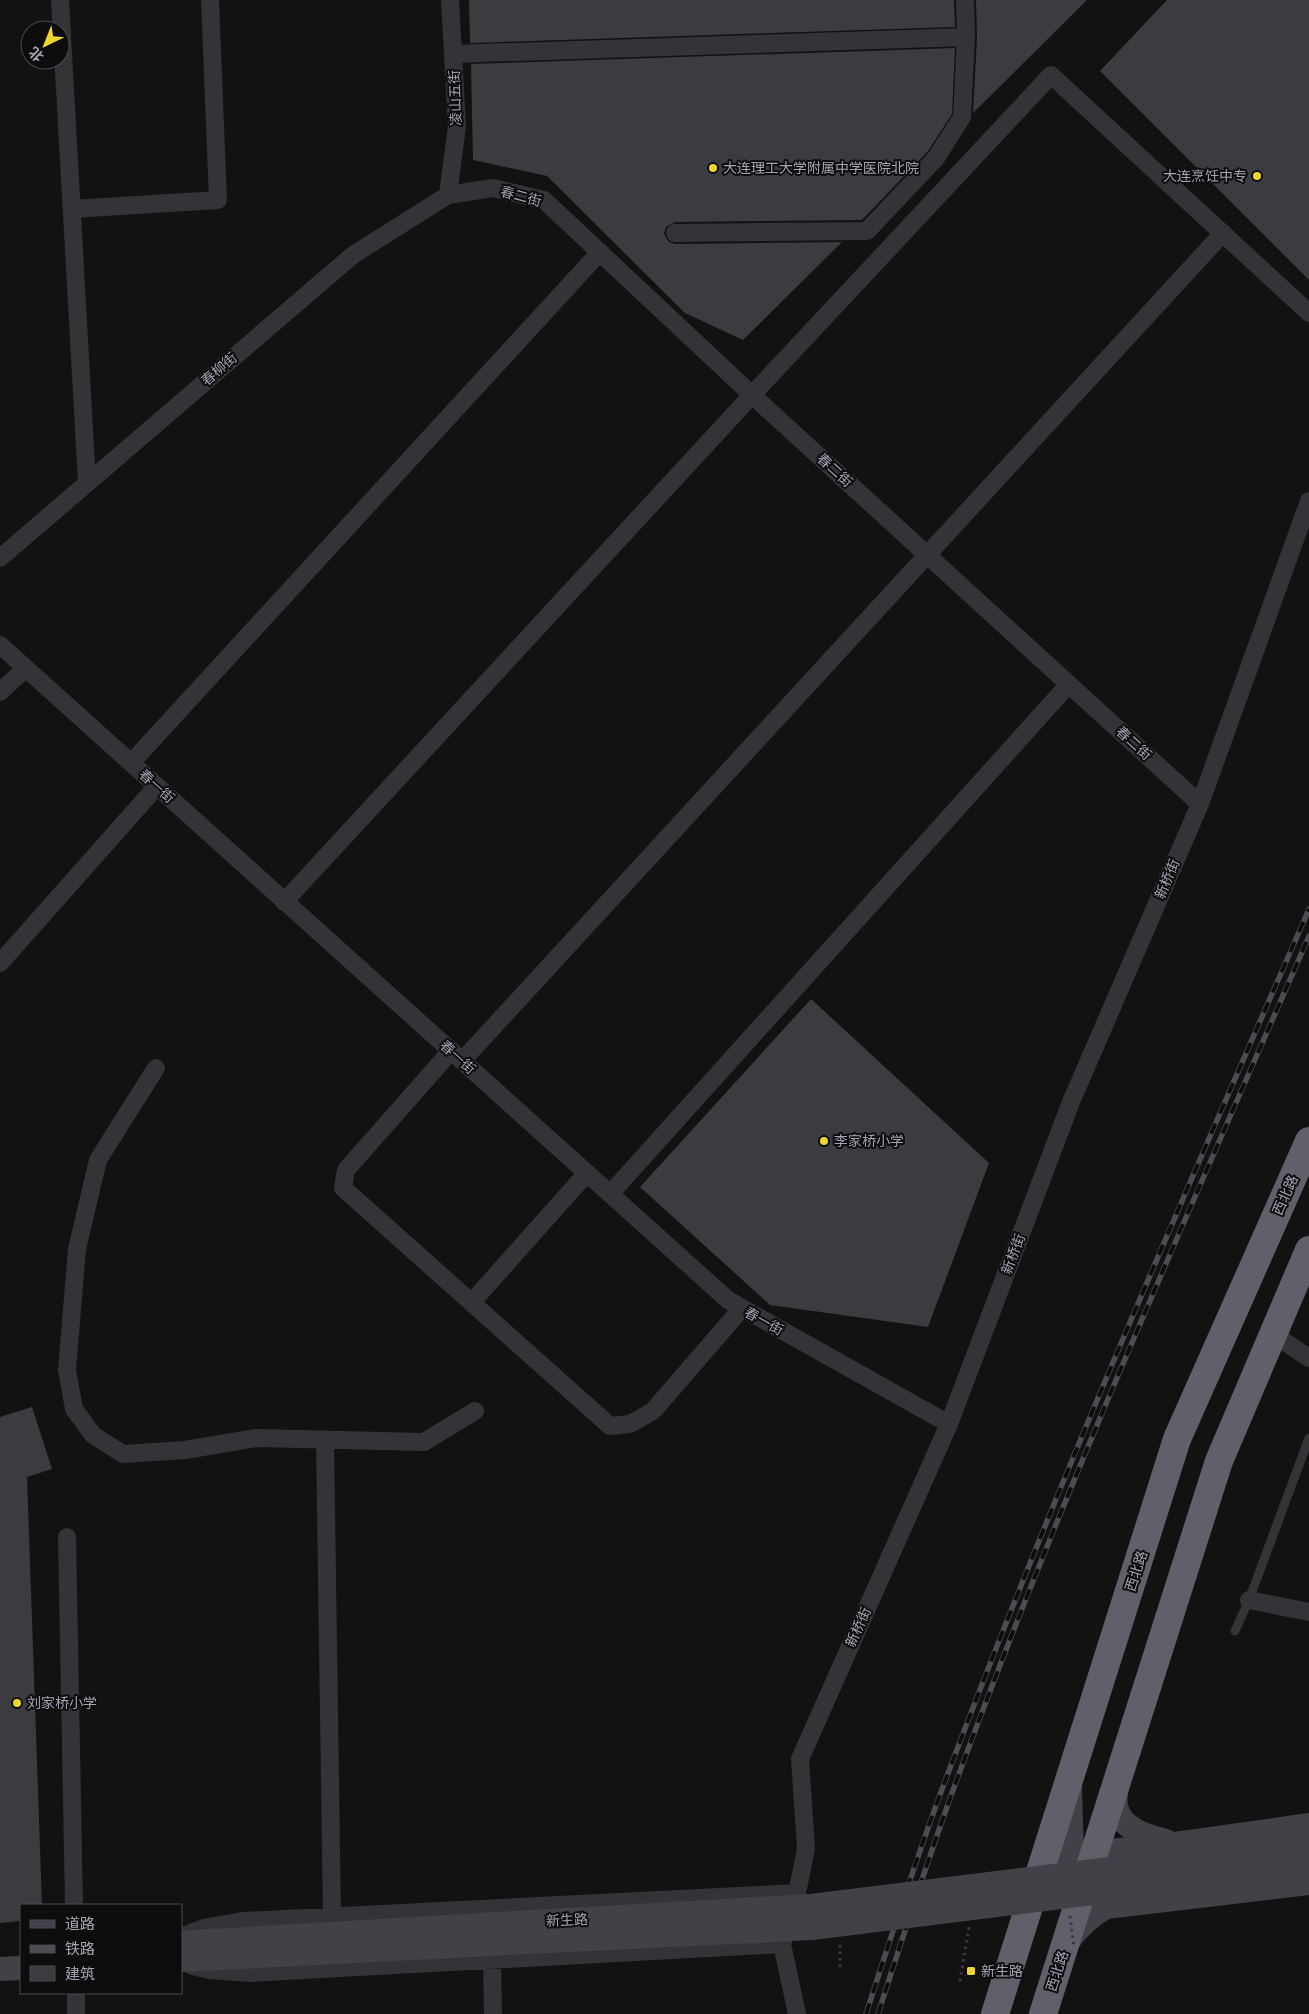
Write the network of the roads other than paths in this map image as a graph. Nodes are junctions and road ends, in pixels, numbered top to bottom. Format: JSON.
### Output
{"nodes":[{"id":1,"x":60,"y":0,"type":"edge"},
{"id":2,"x":210,"y":0,"type":"edge"},
{"id":3,"x":450,"y":0,"type":"edge"},
{"id":4,"x":965,"y":0,"type":"edge"},
{"id":5,"x":966,"y":37,"type":"junction"},
{"id":6,"x":453,"y":54,"type":"junction"},
{"id":7,"x":448,"y":195,"type":"junction"},
{"id":8,"x":72,"y":209,"type":"junction"},
{"id":9,"x":675,"y":233,"type":"dead end"},
{"id":10,"x":1223,"y":233,"type":"junction"},
{"id":11,"x":600,"y":252,"type":"junction"},
{"id":12,"x":1309,"y":313,"type":"edge"},
{"id":13,"x":752,"y":395,"type":"junction"},
{"id":14,"x":87,"y":483,"type":"junction"},
{"id":15,"x":1309,"y":501,"type":"edge"},
{"id":16,"x":927,"y":555,"type":"junction"},
{"id":17,"x":0,"y":558,"type":"edge"},
{"id":18,"x":0,"y":645,"type":"edge"},
{"id":19,"x":26,"y":668,"type":"junction"},
{"id":20,"x":1069,"y":684,"type":"junction"},
{"id":21,"x":0,"y":692,"type":"edge"},
{"id":22,"x":132,"y":763,"type":"junction"},
{"id":23,"x":156,"y":786,"type":"junction"},
{"id":24,"x":1200,"y":804,"type":"junction"},
{"id":25,"x":284,"y":902,"type":"junction"},
{"id":26,"x":2,"y":956,"type":"edge"},
{"id":27,"x":457,"y":1056,"type":"junction"},
{"id":28,"x":156,"y":1068,"type":"dead end"},
{"id":29,"x":1309,"y":1141,"type":"edge"},
{"id":30,"x":587,"y":1173,"type":"junction"},
{"id":31,"x":610,"y":1194,"type":"junction"},
{"id":32,"x":1309,"y":1250,"type":"edge"},
{"id":33,"x":472,"y":1302,"type":"junction"},
{"id":34,"x":742,"y":1308,"type":"junction"},
{"id":35,"x":1273,"y":1334,"type":"junction"},
{"id":36,"x":1309,"y":1358,"type":"edge"},
{"id":37,"x":474,"y":1411,"type":"dead end"},
{"id":38,"x":949,"y":1424,"type":"junction"},
{"id":39,"x":1309,"y":1438,"type":"edge"},
{"id":40,"x":325,"y":1440,"type":"junction"},
{"id":41,"x":67,"y":1537,"type":"dead end"},
{"id":42,"x":1249,"y":1600,"type":"junction"},
{"id":43,"x":1309,"y":1612,"type":"edge"},
{"id":44,"x":1235,"y":1631,"type":"dead end"},
{"id":45,"x":1069,"y":1781,"type":"junction"},
{"id":46,"x":1116,"y":1786,"type":"junction"},
{"id":47,"x":1309,"y":1825,"type":"edge"},
{"id":48,"x":1175,"y":1844,"type":"junction"},
{"id":49,"x":1309,"y":1844,"type":"edge"},
{"id":50,"x":1083,"y":1854,"type":"junction"},
{"id":51,"x":1045,"y":1858,"type":"junction"},
{"id":52,"x":1309,"y":1866,"type":"edge"},
{"id":53,"x":1309,"y":1883,"type":"edge"},
{"id":54,"x":1083,"y":1889,"type":"junction"},
{"id":55,"x":797,"y":1893,"type":"junction"},
{"id":56,"x":74,"y":1904,"type":"edge"},
{"id":57,"x":1106,"y":1907,"type":"junction"},
{"id":58,"x":332,"y":1917,"type":"junction"},
{"id":59,"x":549,"y":1931,"type":"junction"},
{"id":60,"x":182,"y":1937,"type":"edge"},
{"id":61,"x":182,"y":1943,"type":"edge"},
{"id":62,"x":782,"y":1944,"type":"junction"},
{"id":63,"x":1070,"y":1947,"type":"junction"},
{"id":64,"x":20,"y":1952,"type":"edge"},
{"id":65,"x":0,"y":1953,"type":"edge"},
{"id":66,"x":182,"y":1960,"type":"edge"},
{"id":67,"x":492,"y":1960,"type":"junction"},
{"id":68,"x":182,"y":1964,"type":"edge"},
{"id":69,"x":20,"y":1968,"type":"edge"},
{"id":70,"x":0,"y":1969,"type":"edge"},
{"id":71,"x":76,"y":1994,"type":"edge"},
{"id":72,"x":76,"y":2014,"type":"edge"},
{"id":73,"x":493,"y":2014,"type":"edge"},
{"id":74,"x":797,"y":2014,"type":"edge"},
{"id":75,"x":995,"y":2014,"type":"edge"},
{"id":76,"x":1043,"y":2014,"type":"edge"}],
"edges":[{"from":1,"to":8,"type":"street"},
{"from":2,"to":8,"type":"street"},
{"from":3,"to":6,"type":"street","name":"凌山五街"},
{"from":4,"to":5,"type":"street"},
{"from":5,"to":6,"type":"street"},
{"from":5,"to":9,"type":"street"},
{"from":6,"to":7,"type":"street","name":"凌山五街"},
{"from":7,"to":11,"type":"street","name":"春二街"},
{"from":7,"to":14,"type":"street","name":"春柳街"},
{"from":8,"to":14,"type":"street"},
{"from":10,"to":12,"type":"street"},
{"from":10,"to":13,"type":"street"},
{"from":10,"to":16,"type":"street"},
{"from":11,"to":13,"type":"street","name":"春二街"},
{"from":11,"to":22,"type":"street"},
{"from":13,"to":16,"type":"street","name":"春二街"},
{"from":13,"to":25,"type":"street"},
{"from":14,"to":17,"type":"street","name":"春柳街"},
{"from":15,"to":24,"type":"street","name":"新桥街"},
{"from":16,"to":20,"type":"street","name":"春二街"},
{"from":16,"to":27,"type":"street"},
{"from":18,"to":19,"type":"street","name":"春一街"},
{"from":19,"to":21,"type":"street"},
{"from":19,"to":22,"type":"street","name":"春一街"},
{"from":20,"to":24,"type":"street","name":"春二街"},
{"from":20,"to":31,"type":"street"},
{"from":22,"to":23,"type":"street","name":"春一街"},
{"from":23,"to":25,"type":"street","name":"春一街"},
{"from":23,"to":26,"type":"street"},
{"from":24,"to":38,"type":"street","name":"新桥街"},
{"from":25,"to":27,"type":"street","name":"春一街"},
{"from":27,"to":30,"type":"street","name":"春一街"},
{"from":27,"to":33,"type":"street"},
{"from":28,"to":40,"type":"street"},
{"from":29,"to":45,"type":"highway","name":"西北路"},
{"from":30,"to":31,"type":"street","name":"春一街"},
{"from":30,"to":33,"type":"street"},
{"from":31,"to":34,"type":"street","name":"春一街"},
{"from":32,"to":35,"type":"highway","name":"西北路"},
{"from":33,"to":34,"type":"street"},
{"from":34,"to":38,"type":"street","name":"春一街"},
{"from":35,"to":36,"type":"street"},
{"from":35,"to":46,"type":"highway","name":"西北路"},
{"from":37,"to":40,"type":"street"},
{"from":38,"to":55,"type":"street","name":"新桥街"},
{"from":39,"to":42,"type":"lane"},
{"from":40,"to":58,"type":"street"},
{"from":41,"to":56,"type":"street"},
{"from":42,"to":43,"type":"street"},
{"from":42,"to":44,"type":"lane"},
{"from":45,"to":50,"type":"main road"},
{"from":45,"to":51,"type":"highway","name":"西北路"},
{"from":46,"to":48,"type":"main road"},
{"from":46,"to":50,"type":"highway","name":"西北路"},
{"from":47,"to":48,"type":"main road"},
{"from":48,"to":50,"type":"main road"},
{"from":49,"to":59,"type":"main road","name":"新生路","bridge":true},
{"from":50,"to":51,"type":"main road"},
{"from":50,"to":54,"type":"highway","name":"西北路"},
{"from":51,"to":75,"type":"highway","name":"西北路"},
{"from":52,"to":59,"type":"main road","name":"新生路","bridge":true},
{"from":53,"to":57,"type":"main road"},
{"from":54,"to":57,"type":"main road"},
{"from":54,"to":63,"type":"highway","name":"西北路"},
{"from":55,"to":58,"type":"street"},
{"from":55,"to":62,"type":"street","name":"新桥街"},
{"from":57,"to":63,"type":"main road"},
{"from":58,"to":60,"type":"street"},
{"from":59,"to":61,"type":"main road","name":"新生路"},
{"from":59,"to":66,"type":"main road","name":"新生路"},
{"from":62,"to":67,"type":"street"},
{"from":62,"to":74,"type":"street","name":"新桥街"},
{"from":63,"to":76,"type":"highway","name":"西北路"},
{"from":64,"to":65,"type":"main road"},
{"from":67,"to":68,"type":"street"},
{"from":67,"to":73,"type":"street"},
{"from":69,"to":70,"type":"main road"},
{"from":71,"to":72,"type":"street"}]}
